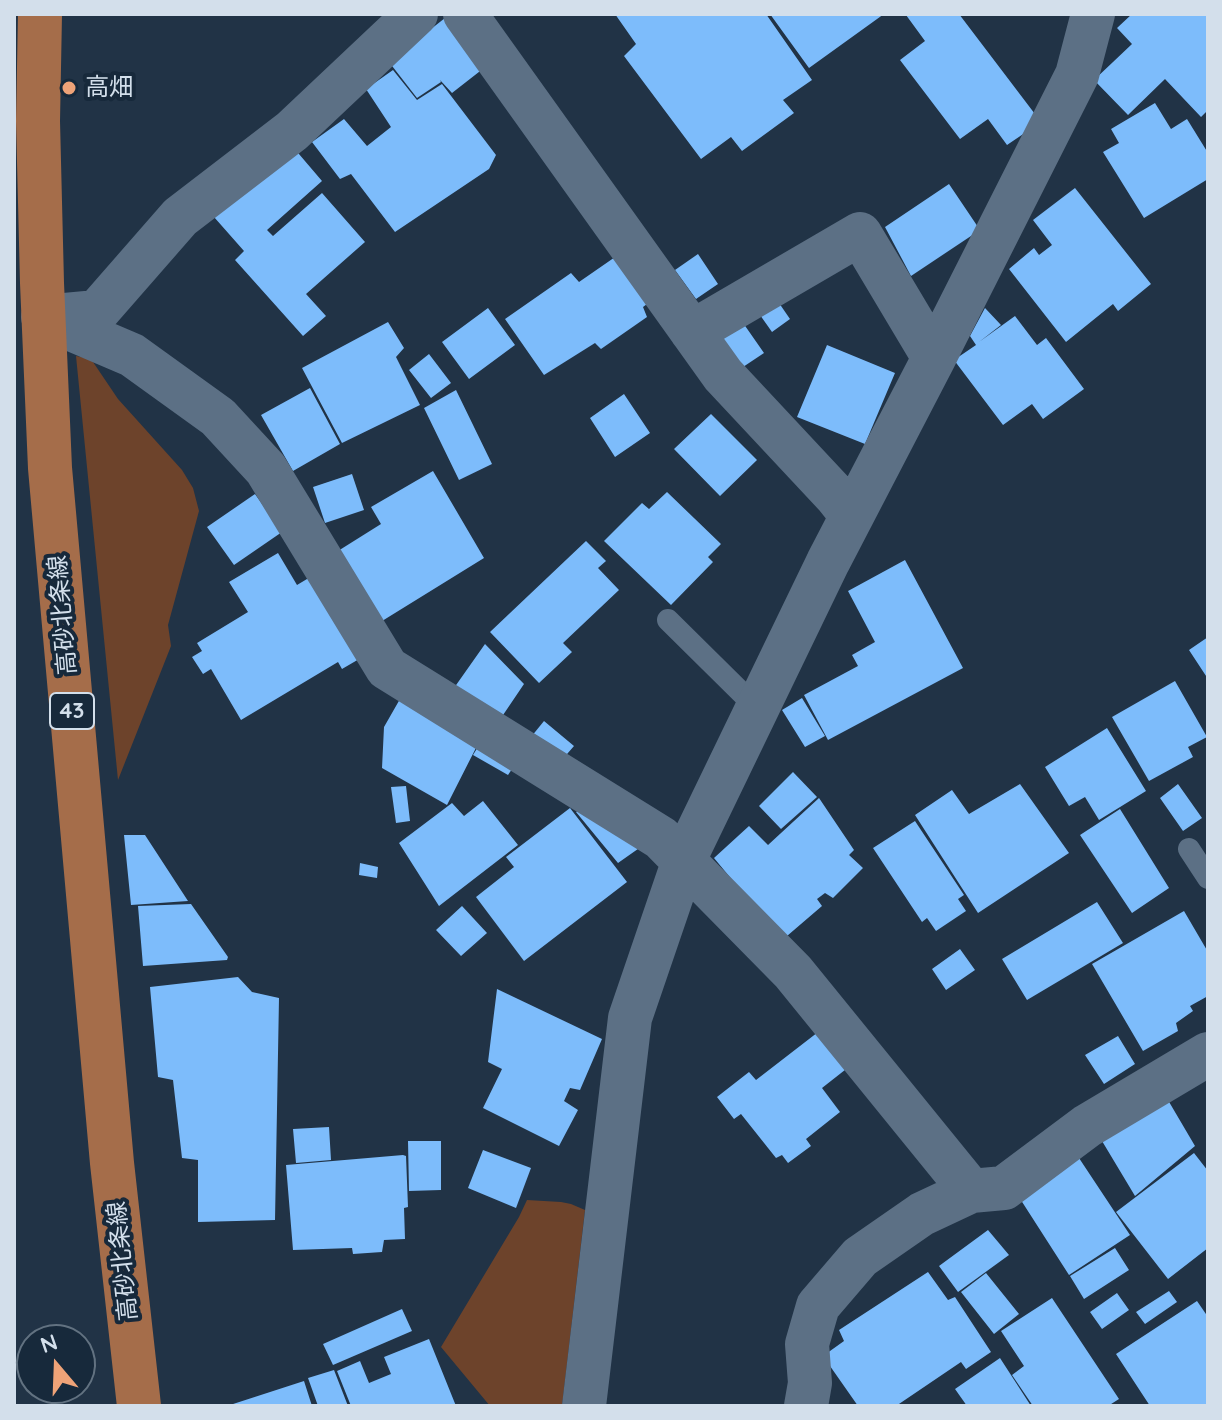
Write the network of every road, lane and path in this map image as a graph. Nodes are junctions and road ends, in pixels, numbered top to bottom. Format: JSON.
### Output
{"nodes":[{"id":1,"x":40,"y":14,"type":"edge"},
{"id":2,"x":416,"y":14,"type":"edge"},
{"id":3,"x":465,"y":14,"type":"edge"},
{"id":4,"x":1093,"y":14,"type":"edge"},
{"id":5,"x":43,"y":317,"type":"junction"},
{"id":6,"x":692,"y":332,"type":"junction"},
{"id":7,"x":934,"y":358,"type":"junction"},
{"id":8,"x":852,"y":516,"type":"junction"},
{"id":9,"x":668,"y":620,"type":"dead end"},
{"id":10,"x":756,"y":707,"type":"junction"},
{"id":11,"x":1189,"y":849,"type":"dead end"},
{"id":12,"x":684,"y":860,"type":"junction"},
{"id":13,"x":1208,"y":878,"type":"edge"},
{"id":14,"x":1208,"y":1054,"type":"edge"},
{"id":15,"x":971,"y":1191,"type":"junction"},
{"id":16,"x":139,"y":1406,"type":"edge"},
{"id":17,"x":584,"y":1406,"type":"edge"},
{"id":18,"x":806,"y":1406,"type":"edge"}],
"edges":[{"from":1,"to":5,"type":"main road","name":"高砂北条線","number":"43"},
{"from":2,"to":5,"type":"street"},
{"from":3,"to":6,"type":"street"},
{"from":4,"to":7,"type":"street"},
{"from":5,"to":12,"type":"street"},
{"from":5,"to":16,"type":"main road","name":"高砂北条線","number":"43"},
{"from":6,"to":7,"type":"street"},
{"from":6,"to":8,"type":"street"},
{"from":7,"to":8,"type":"street"},
{"from":8,"to":10,"type":"street"},
{"from":9,"to":10,"type":"lane"},
{"from":10,"to":12,"type":"street"},
{"from":11,"to":13,"type":"lane"},
{"from":12,"to":15,"type":"street"},
{"from":12,"to":17,"type":"street"},
{"from":14,"to":15,"type":"street"},
{"from":15,"to":18,"type":"street"}]}
